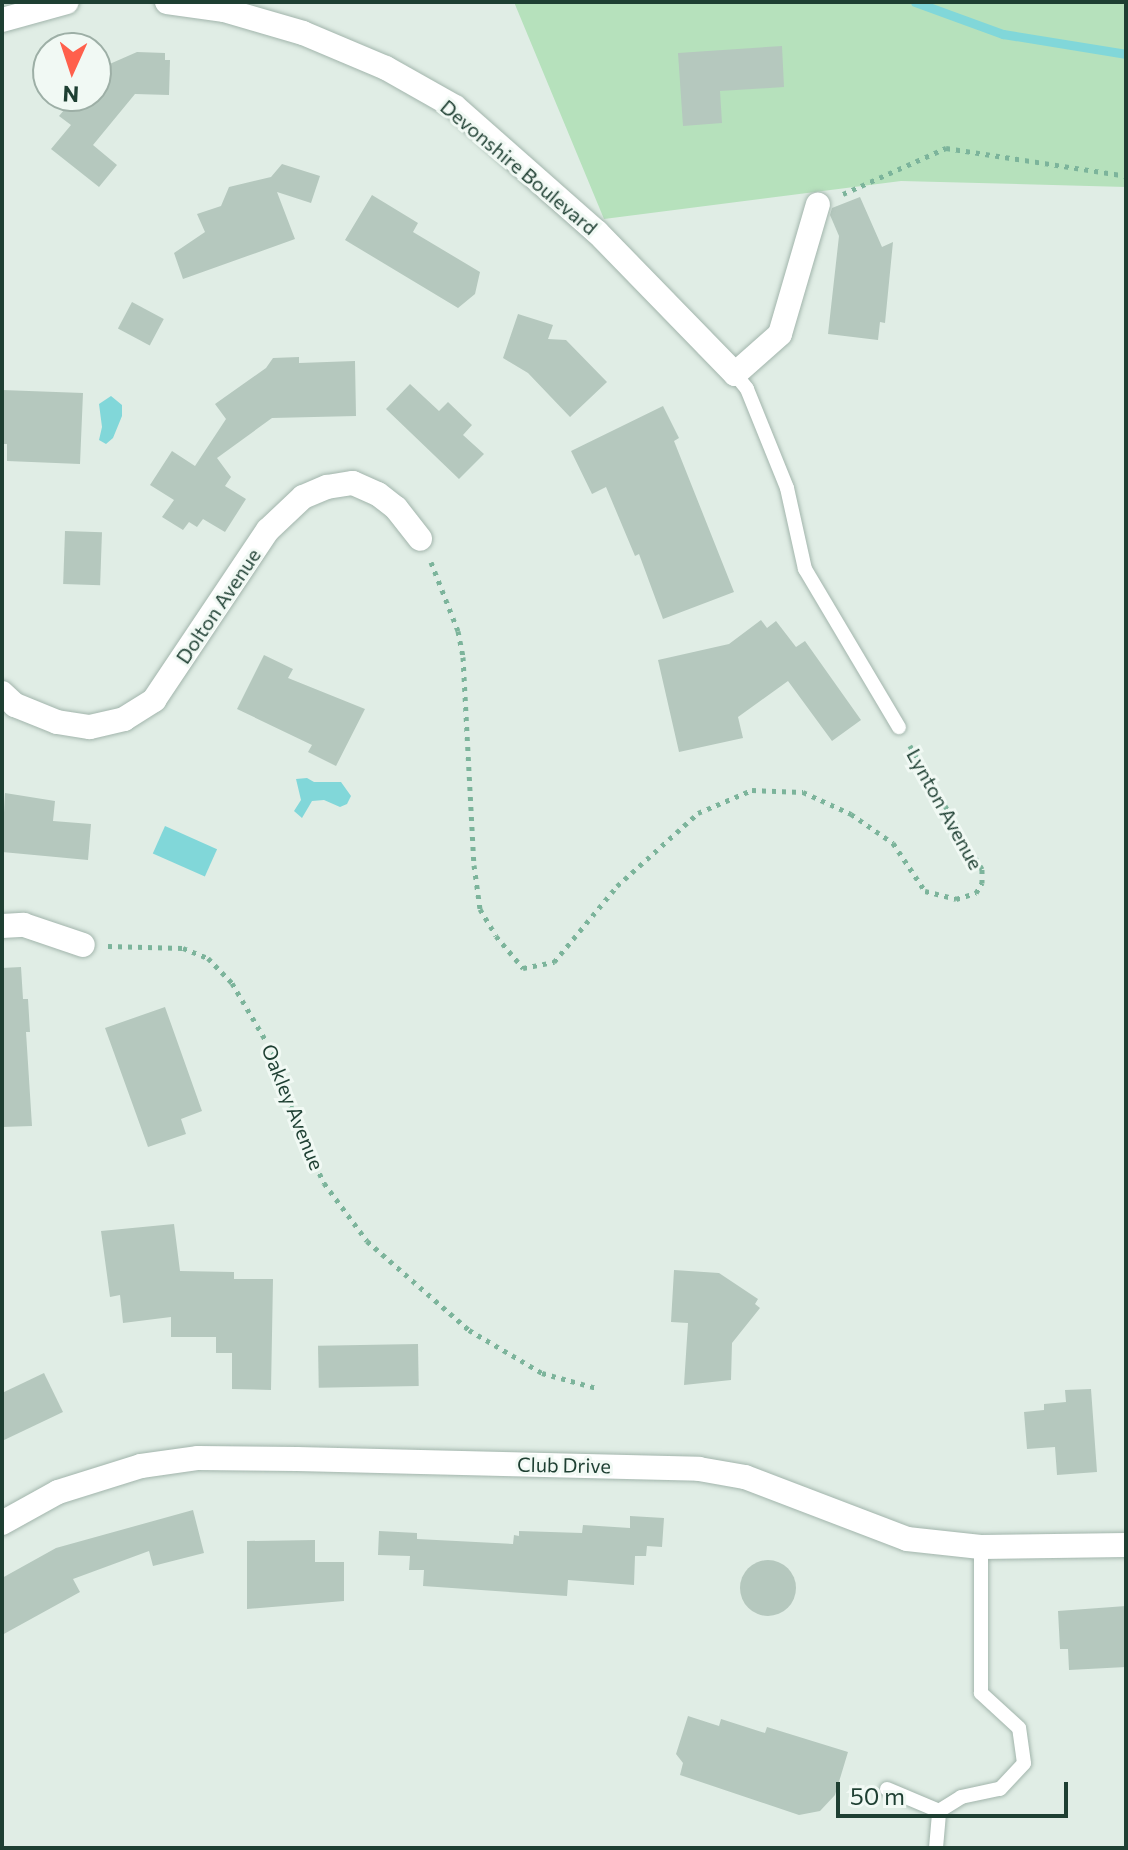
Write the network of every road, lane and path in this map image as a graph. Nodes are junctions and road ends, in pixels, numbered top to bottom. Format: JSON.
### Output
{"nodes":[{"id":1,"x":67,"y":2,"type":"edge"},
{"id":2,"x":167,"y":2,"type":"edge"},
{"id":3,"x":2,"y":20,"type":"edge"},
{"id":4,"x":1126,"y":176,"type":"edge"},
{"id":5,"x":818,"y":204,"type":"joint"},
{"id":6,"x":735,"y":374,"type":"junction"},
{"id":7,"x":420,"y":539,"type":"joint"},
{"id":8,"x":2,"y":693,"type":"edge"},
{"id":9,"x":899,"y":727,"type":"joint"},
{"id":10,"x":2,"y":926,"type":"edge"},
{"id":11,"x":83,"y":945,"type":"joint"},
{"id":12,"x":597,"y":1388,"type":"dead end"},
{"id":13,"x":2,"y":1523,"type":"edge"},
{"id":14,"x":1126,"y":1545,"type":"edge"},
{"id":15,"x":981,"y":1547,"type":"junction"},
{"id":16,"x":887,"y":1789,"type":"dead end"},
{"id":17,"x":939,"y":1811,"type":"junction"},
{"id":18,"x":936,"y":1848,"type":"edge"}],
"edges":[{"from":1,"to":3,"type":"street"},
{"from":2,"to":6,"type":"street","name":"Devonshire Boulevard"},
{"from":4,"to":5,"type":"path"},
{"from":5,"to":6,"type":"street"},
{"from":6,"to":9,"type":"lane","name":"Lynton Avenue"},
{"from":7,"to":8,"type":"street","name":"Dolton Avenue"},
{"from":7,"to":9,"type":"path","name":"Lynton Avenue"},
{"from":10,"to":11,"type":"street"},
{"from":11,"to":12,"type":"path","name":"Oakley Avenue"},
{"from":13,"to":15,"type":"street","name":"Club Drive"},
{"from":14,"to":15,"type":"street","name":"Club Drive"},
{"from":15,"to":17,"type":"lane"},
{"from":16,"to":17,"type":"lane"},
{"from":17,"to":18,"type":"lane"}]}
